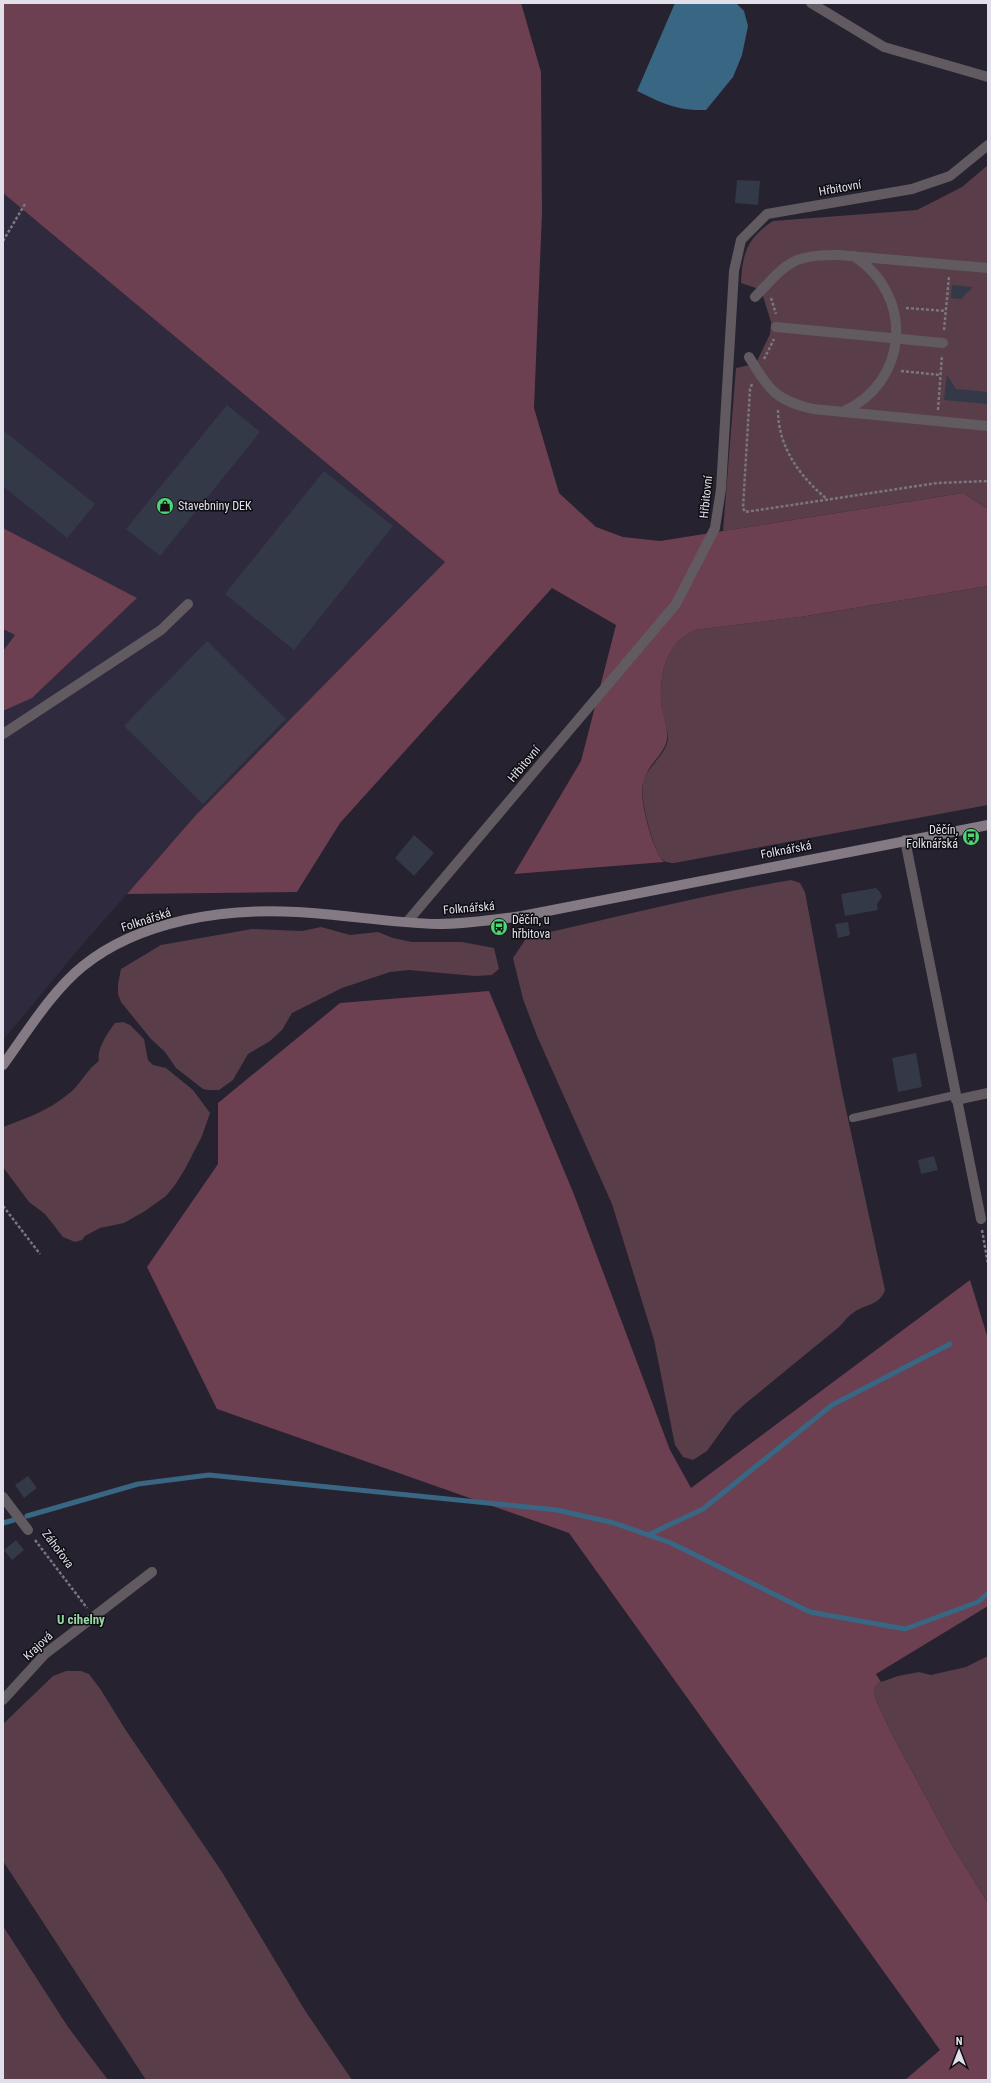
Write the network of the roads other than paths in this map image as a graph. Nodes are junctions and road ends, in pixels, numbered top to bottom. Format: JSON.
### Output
{"nodes":[{"id":1,"x":811,"y":3,"type":"edge"},
{"id":2,"x":988,"y":77,"type":"edge"},
{"id":3,"x":988,"y":145,"type":"edge"},
{"id":4,"x":854,"y":256,"type":"junction"},
{"id":5,"x":988,"y":268,"type":"edge"},
{"id":6,"x":755,"y":297,"type":"dead end"},
{"id":7,"x":776,"y":327,"type":"dead end"},
{"id":8,"x":897,"y":339,"type":"junction"},
{"id":9,"x":943,"y":344,"type":"dead end"},
{"id":10,"x":749,"y":357,"type":"dead end"},
{"id":11,"x":842,"y":412,"type":"junction"},
{"id":12,"x":988,"y":426,"type":"edge"},
{"id":13,"x":188,"y":604,"type":"dead end"},
{"id":14,"x":3,"y":734,"type":"edge"},
{"id":15,"x":988,"y":825,"type":"edge"},
{"id":16,"x":905,"y":840,"type":"junction"},
{"id":17,"x":407,"y":922,"type":"junction"},
{"id":18,"x":3,"y":1065,"type":"edge"},
{"id":19,"x":988,"y":1093,"type":"edge"},
{"id":20,"x":956,"y":1098,"type":"junction"},
{"id":21,"x":853,"y":1118,"type":"dead end"},
{"id":22,"x":981,"y":1219,"type":"road end"},
{"id":23,"x":3,"y":1497,"type":"edge"},
{"id":24,"x":28,"y":1530,"type":"road end"},
{"id":25,"x":152,"y":1572,"type":"dead end"},
{"id":26,"x":3,"y":1700,"type":"edge"}],
"edges":[{"from":1,"to":2,"type":"street"},
{"from":3,"to":17,"type":"street","name":"Hřbitovní"},
{"from":4,"to":5,"type":"street"},
{"from":4,"to":6,"type":"street"},
{"from":4,"to":8,"type":"street"},
{"from":7,"to":8,"type":"street"},
{"from":8,"to":9,"type":"street"},
{"from":8,"to":11,"type":"street"},
{"from":10,"to":11,"type":"street"},
{"from":11,"to":12,"type":"street"},
{"from":13,"to":14,"type":"street"},
{"from":15,"to":16,"type":"street","name":"Folknářská"},
{"from":16,"to":17,"type":"street","name":"Folknářská"},
{"from":16,"to":20,"type":"street"},
{"from":17,"to":18,"type":"street","name":"Folknářská"},
{"from":19,"to":20,"type":"street"},
{"from":20,"to":21,"type":"lane"},
{"from":20,"to":22,"type":"street"},
{"from":23,"to":24,"type":"street","name":"Záhořova"},
{"from":25,"to":26,"type":"street","name":"Krajová"}]}
